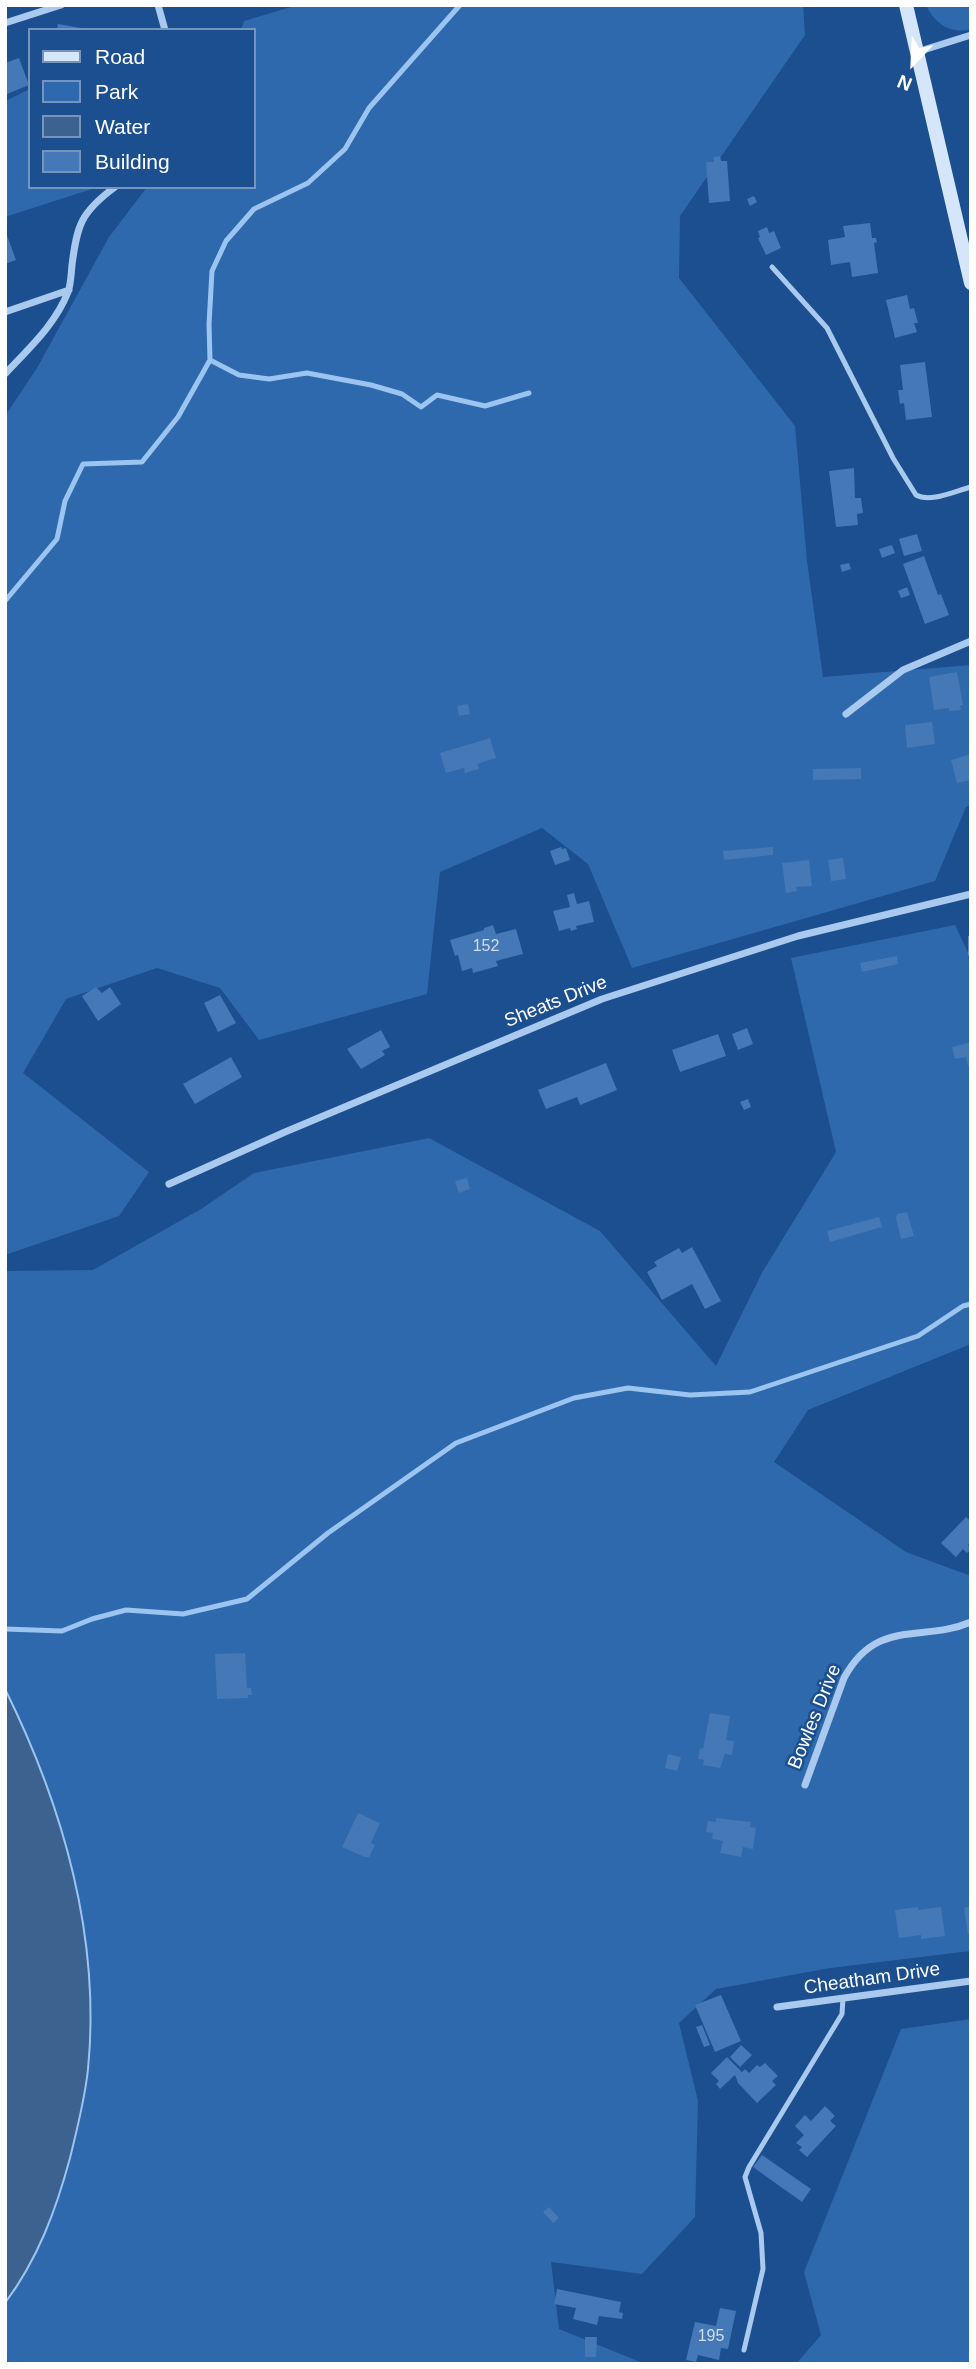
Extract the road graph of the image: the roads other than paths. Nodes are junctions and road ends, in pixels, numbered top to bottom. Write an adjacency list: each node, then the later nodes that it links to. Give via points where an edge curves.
1 (61, 5): 4 (street)
2 (158, 5): 5 (street)
3 (906, 5): 7 (main road)
4 (5, 23)
5 (164, 28)
6 (971, 35): 7 (street)
7 (917, 52): 10 (main road)
8 (112, 189): 11 (street, via 94,202 82,220)
9 (772, 267): 14 (lane, via 827,328 916,495 929,498)
10 (971, 283)
11 (69, 289): 12 (street); 13 (street, via 54,321)
12 (5, 312)
13 (5, 374)
14 (971, 487)
15 (971, 641): 16 (street, via 904,670)
16 (846, 714)
17 (971, 894): 20 (street, Sheats Drive, via 798,936 602,999)
18 (971, 937): 19 (lane)
19 (971, 954)
20 (169, 1184)
21 (971, 1622): 22 (street, Bowles Drive, via 902,1633 872,1647 852,1664)
22 (805, 1785)
23 (971, 1981): 24 (street, Cheatham Drive)
24 (843, 1998): 25 (street, Cheatham Drive); 26 (lane, via 842,2014 746,2177 761,2233 763,2269)
25 (777, 2007)
26 (744, 2350)

